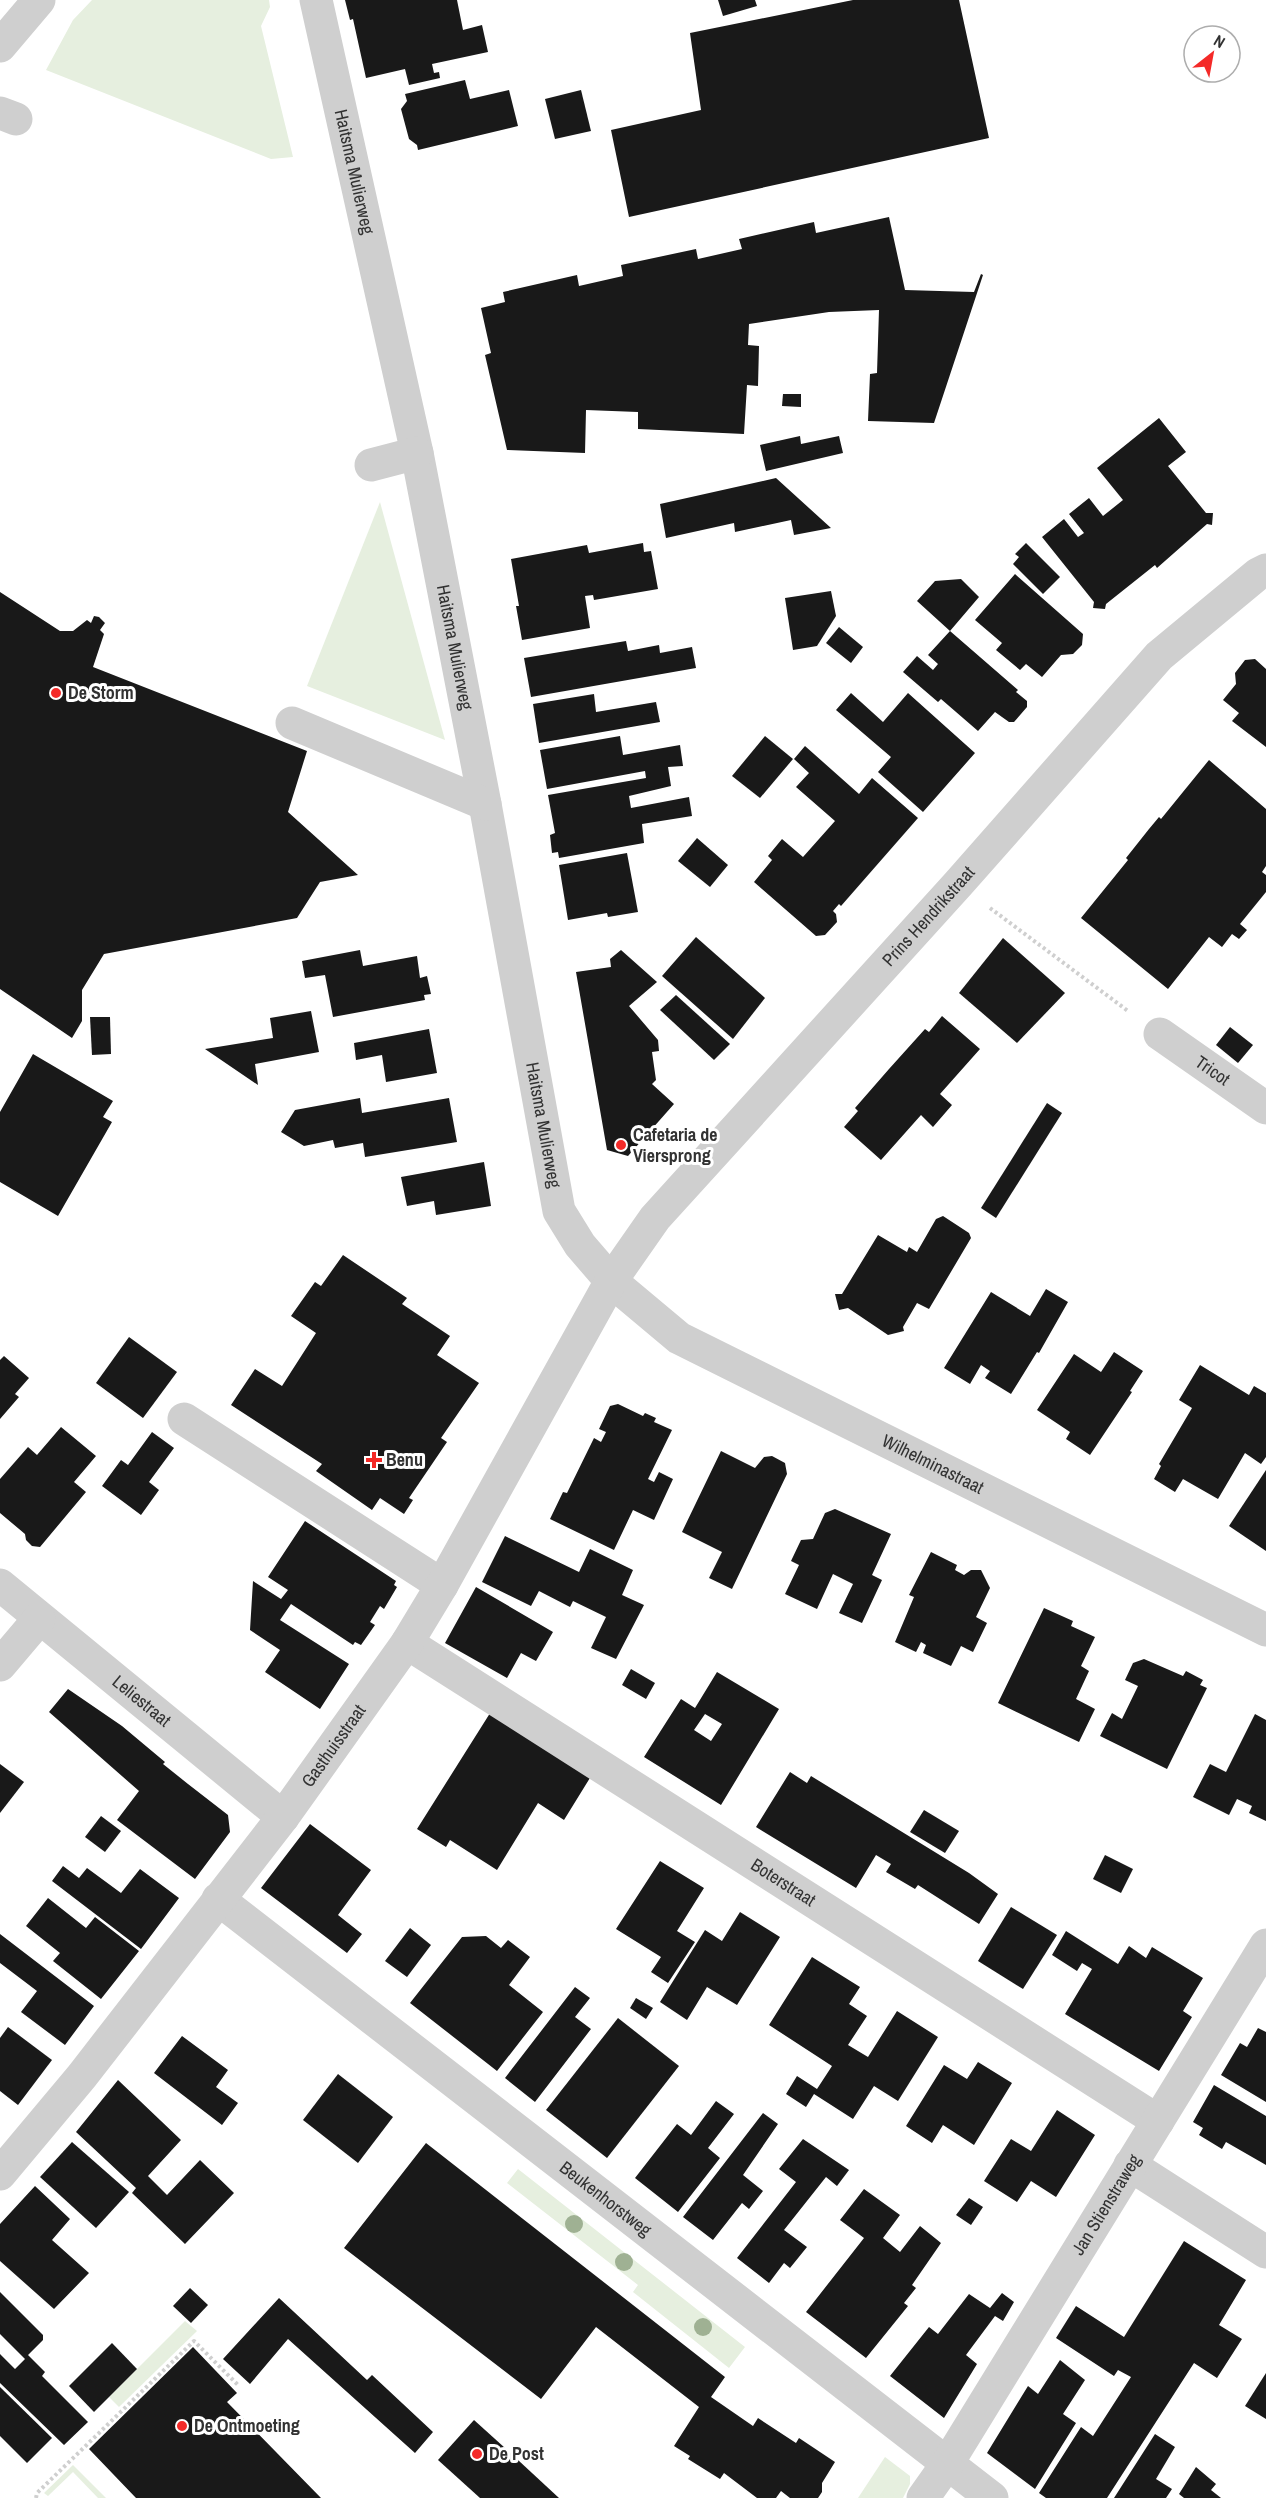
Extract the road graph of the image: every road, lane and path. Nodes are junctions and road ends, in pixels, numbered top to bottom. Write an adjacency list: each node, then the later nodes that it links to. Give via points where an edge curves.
1 (39, 0): 3 (street)
2 (316, 0): 4 (street, Haitsma Mulierweg)
3 (0, 46)
4 (417, 453): 5 (street); 8 (street, Haitsma Mulierweg)
5 (371, 465)
6 (1266, 570): 9 (street, Prins Hendrikstraat, via 1159,656)
7 (292, 723): 8 (street)
8 (485, 804): 12 (street, Haitsma Mulierweg, via 559,1211 580,1245)
9 (958, 884): 10 (path); 12 (street, Prins Hendrikstraat, via 656,1218)
10 (1160, 1034): 11 (street, Tricot)
11 (1266, 1108)
12 (611, 1281): 15 (street, Gasthuisstraat); 17 (street, Wilhelminastraat, via 679,1338)
13 (184, 1419): 15 (street)
14 (0, 1585): 16 (street, Leliestraat)
15 (442, 1585): 18 (street, Gasthuisstraat)
16 (39, 1619): 19 (street); 20 (street, Leliestraat)
17 (1266, 1630)
18 (407, 1643): 20 (street, Gasthuisstraat); 23 (street, Boterstraat)
19 (0, 1665)
20 (283, 1817): 21 (street, Gasthuisstraat)
21 (218, 1899): 25 (street, Gasthuisstraat, via 82,2076); 28 (street, Beukenhorstweg)
22 (1266, 1944): 23 (street, Jan Stienstraweg)
23 (1158, 2121): 24 (street, Jan Stienstraweg)
24 (1130, 2165): 26 (street); 28 (street, Jan Stienstraweg)
25 (0, 2174)
26 (1266, 2252)
27 (238, 2385): 29 (path, via 194,2341)
28 (947, 2464): 30 (street, Jan Stienstraweg); 31 (street, Beukenhorstweg)
29 (36, 2498)
30 (923, 2498)
31 (992, 2498)

